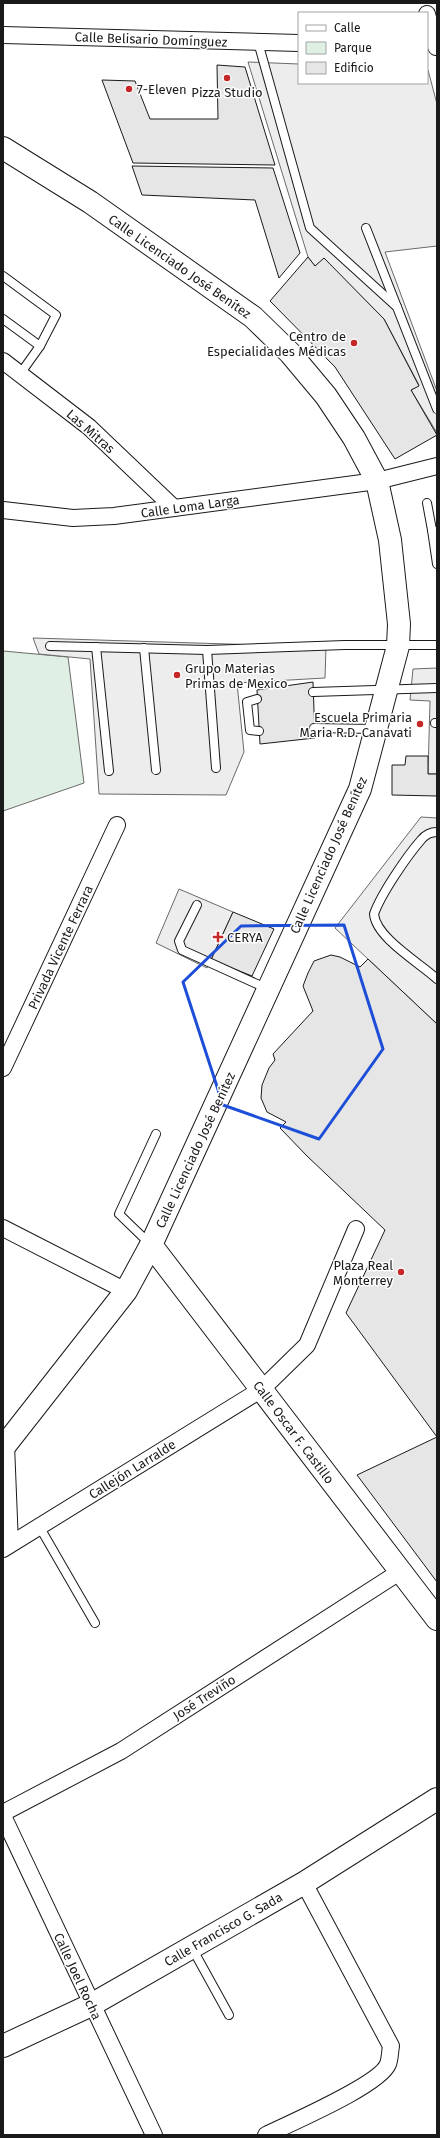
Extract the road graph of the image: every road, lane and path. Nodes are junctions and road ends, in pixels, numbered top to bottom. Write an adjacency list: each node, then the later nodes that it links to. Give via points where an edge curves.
1 (428, 20): 5 (street)
2 (3, 34): 3 (street, Calle Belisario Domínguez)
3 (258, 42): 4 (street, Calle Belisario Domínguez); 9 (lane, via 310,228)
4 (298, 43)
5 (433, 47)
6 (3, 148): 16 (street, Calle Licenciado José Benítez, via 90,202 253,317 290,353 326,396 354,438)
7 (366, 228): 9 (lane)
8 (3, 276): 11 (lane, via 56,316)
9 (397, 307): 14 (lane)
10 (3, 319): 11 (lane)
11 (40, 346): 13 (lane)
12 (3, 361): 13 (street, Las Mitras)
13 (20, 374): 18 (street, Las Mitras, via 89,427)
14 (437, 410)
15 (437, 466): 16 (street, Calle Loma Larga)
16 (377, 481): 18 (street, Calle Loma Larga); 24 (street, Calle Licenciado José Benítez, via 390,540 399,618)
17 (427, 503): 20 (lane)
18 (174, 508): 19 (street, Calle Loma Larga, via 114,516 73,518)
19 (3, 510)
20 (434, 531): 21 (lane)
21 (437, 564)
22 (437, 645): 24 (lane)
23 (50, 646): 25 (lane)
24 (398, 646): 27 (lane, via 345,645); 29 (street, Calle Licenciado José Benítez)
25 (96, 647): 26 (lane); 37 (lane)
26 (144, 648): 27 (lane); 36 (lane)
27 (208, 650): 35 (lane)
28 (437, 688): 29 (lane)
29 (387, 689): 30 (lane); 33 (street, Calle Licenciado José Benítez)
30 (313, 692)
31 (257, 699): 34 (lane, via 247,702 250,730)
32 (314, 728): 33 (lane)
33 (376, 730): 42 (street, Calle Licenciado José Benítez, via 360,788)
34 (259, 731)
35 (216, 768)
36 (156, 770)
37 (109, 771)
38 (117, 825): 43 (street, Privada Vicente Ferrara)
39 (437, 832): 41 (lane, via 431,832 421,839 384,893 374,914 378,927)
40 (197, 905): 42 (lane, via 179,941 182,950)
41 (437, 979)
42 (268, 989): 47 (street, Calle Licenciado José Benítez)
43 (3, 1068)
44 (156, 1134): 47 (lane, via 119,1214)
45 (3, 1228): 48 (street)
46 (356, 1229): 49 (street, Callejón Larralde, via 307,1345)
47 (151, 1245): 48 (street, Calle Licenciado José Benítez); 49 (street, Calle Oscar F. Castillo)
48 (126, 1291): 50 (street, Calle Licenciado José Benítez)
49 (262, 1389): 51 (street, Callejón Larralde); 53 (street, Calle Oscar F. Castillo)
50 (4, 1446): 52 (street)
51 (39, 1526): 52 (street, Callejón Larralde); 55 (lane)
52 (6, 1547)
53 (400, 1571): 54 (street, Calle Oscar F. Castillo); 57 (street, José Treviño, via 121,1751)
54 (437, 1619)
55 (95, 1623)
56 (437, 1799): 59 (street, Calle Francisco G. Sada)
57 (3, 1813)
58 (3, 1816): 61 (street, Calle Joel Rocha)
59 (304, 1882): 60 (street, Calle Francisco G. Sada); 65 (street, via 391,2046 388,2065 378,2077)
60 (192, 1948): 61 (street, Calle Francisco G. Sada); 62 (lane)
61 (91, 2005): 63 (street, Calle Francisco G. Sada); 64 (street, Calle Joel Rocha)
62 (229, 2014)
63 (3, 2046)
64 (154, 2135)
65 (266, 2135)

